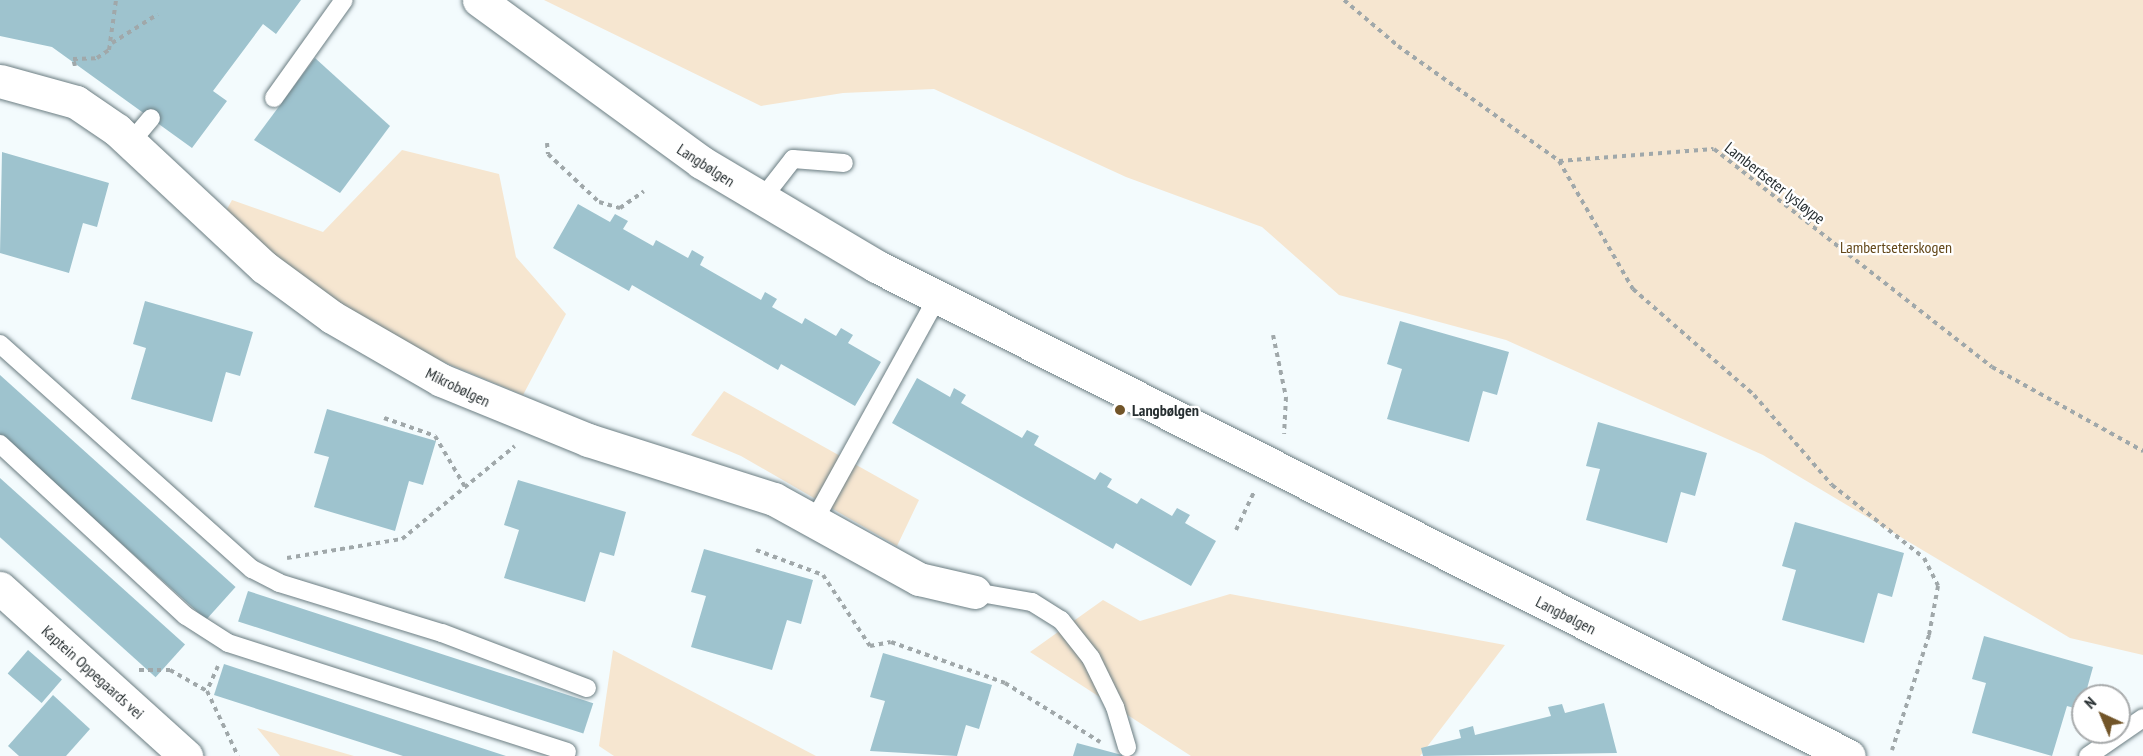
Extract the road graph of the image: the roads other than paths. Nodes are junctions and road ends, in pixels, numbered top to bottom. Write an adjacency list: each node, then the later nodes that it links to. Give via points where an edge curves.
1 (344, 0): 4 (lane)
2 (479, 0): 6 (street, Langbølgen, via 656,131)
3 (0, 81): 10 (street, Mikrobølgen, via 76,102 141,130 264,267 402,359 488,403 737,486)
4 (274, 98)
5 (844, 163): 6 (lane, via 793,159)
6 (761, 200): 7 (street, Langbølgen)
7 (937, 298): 10 (lane); 18 (street, Langbølgen)
8 (0, 344): 13 (lane, via 252,569 279,583 442,633)
9 (0, 444): 16 (lane, via 186,616 228,643)
10 (815, 519): 12 (street, Mikrobølgen, via 919,579)
11 (0, 588): 17 (street, Kaptein Oppegaards vei)
12 (975, 592): 15 (lane, via 1032,602 1060,620 1091,657 1115,707)
13 (587, 688)
14 (2143, 718): 19 (lane)
15 (1127, 747)
16 (567, 752)
17 (186, 756)
18 (1849, 756)
19 (2088, 756)

